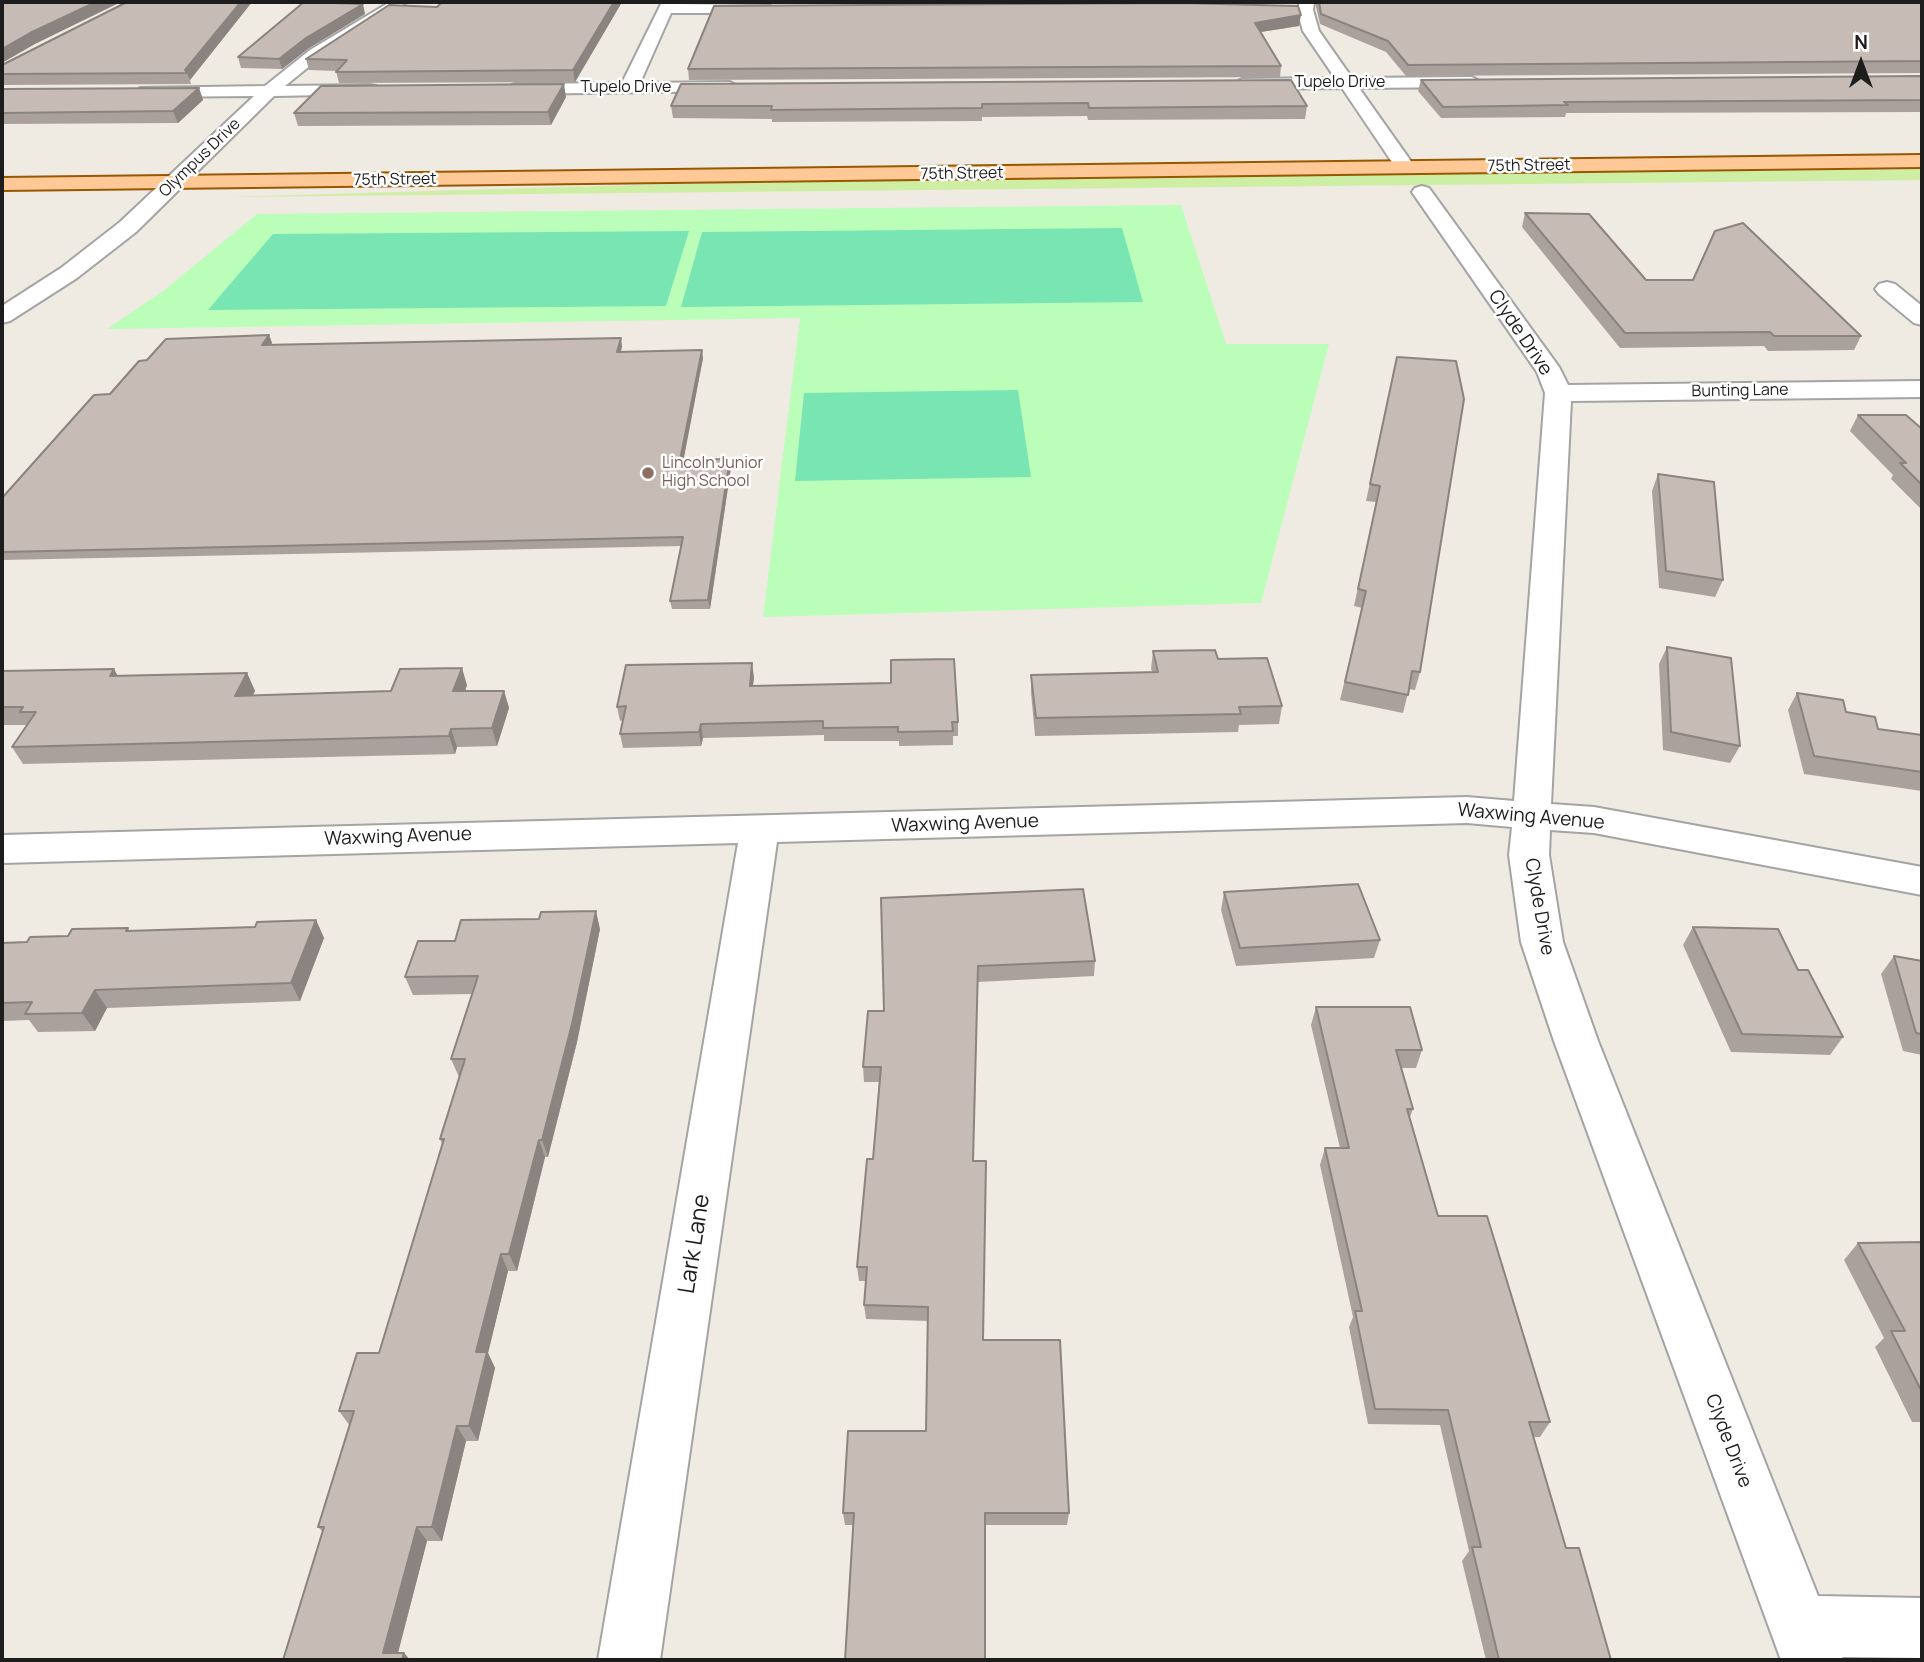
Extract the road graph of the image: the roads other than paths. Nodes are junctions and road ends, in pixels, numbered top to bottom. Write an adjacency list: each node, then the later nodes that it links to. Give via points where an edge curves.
1 (400, 2): 12 (street, Olympus Drive, via 316,53)
2 (667, 5): 4 (street); 9 (street)
3 (1302, 7): 6 (street, via 1311,31)
4 (775, 8)
5 (1492, 82): 6 (street, Tupelo Drive)
6 (1347, 83): 7 (street, Tupelo Drive); 15 (street)
7 (1229, 84)
8 (744, 87): 9 (street, Tupelo Drive)
9 (629, 88): 10 (street, Tupelo Drive)
10 (493, 89)
11 (384, 90): 12 (street)
12 (269, 91): 13 (street); 16 (street, Olympus Drive)
13 (125, 92)
14 (1922, 162): 15 (main road, 75th Street)
15 (1405, 167): 16 (main road, 75th Street)
16 (175, 182): 17 (main road, 75th Street); 20 (street, Olympus Drive)
17 (2, 184)
18 (1426, 192): 27 (street, Clyde Drive, via 1550,373)
19 (126, 205): 20 (main road)
20 (152, 205): 21 (main road); 23 (street, Olympus Drive, via 88,260)
21 (178, 205)
22 (1887, 289): 25 (street)
23 (13, 301): 24 (street, Olympus Drive)
24 (2, 316)
25 (1922, 318)
26 (1922, 389): 27 (street, Bunting Lane)
27 (1558, 393): 28 (street, Clyde Drive)
28 (1532, 815): 29 (street, Waxwing Avenue, via 1395,811); 31 (street, Waxwing Avenue, via 1594,820); 33 (street, Clyde Drive, via 1529,855 1542,942)
29 (760, 828): 30 (street, Waxwing Avenue); 34 (street, Lark Lane)
30 (2, 849)
31 (1922, 880)
32 (1922, 1628): 33 (street)
33 (1806, 1643)
34 (629, 1660)

